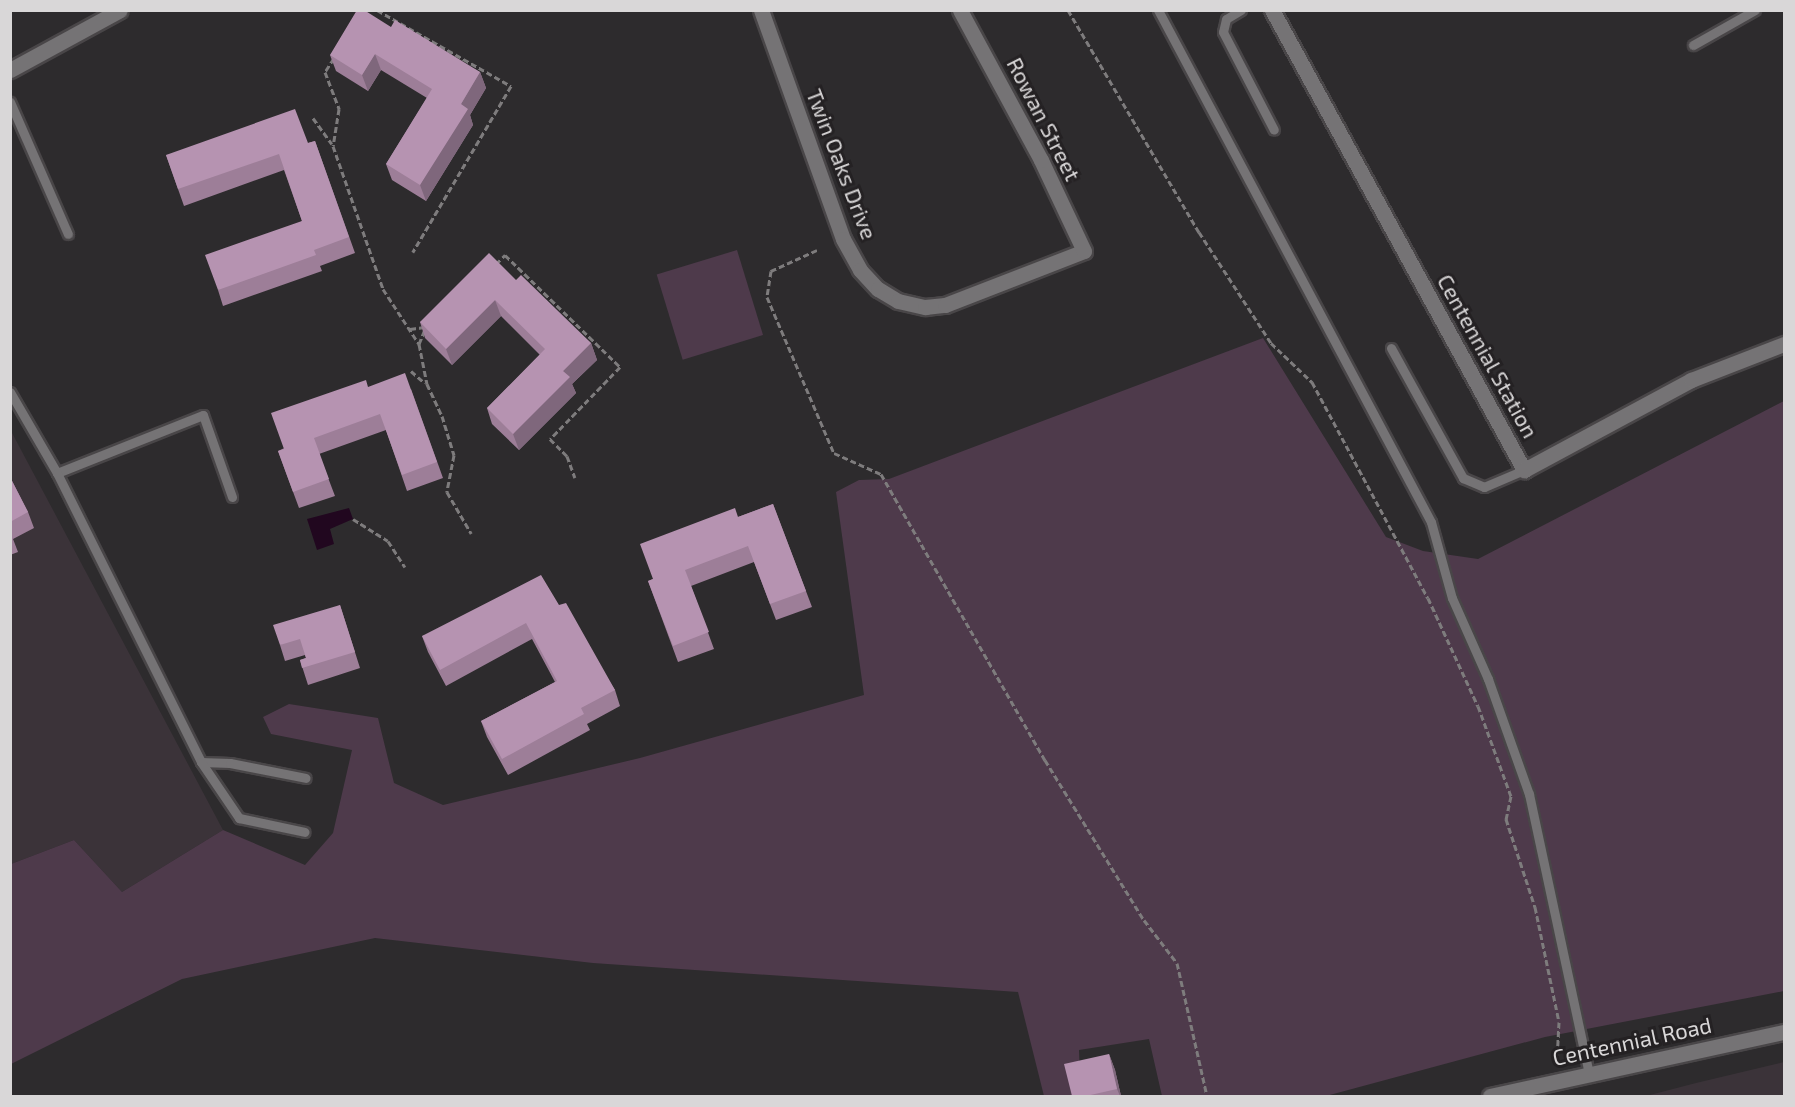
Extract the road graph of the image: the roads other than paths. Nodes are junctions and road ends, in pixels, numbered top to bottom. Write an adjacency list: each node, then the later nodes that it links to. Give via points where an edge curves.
1 (120, 10): 9 (street)
2 (761, 10): 13 (street, Twin Oaks Drive, via 843,239 860,270 878,289 916,305 945,305)
3 (960, 10): 13 (street, Rowan Street, via 1041,160)
4 (1158, 10): 24 (lane, via 1431,522 1452,598 1488,679 1529,794)
5 (1241, 10): 11 (lane, via 1226,19 1223,32)
6 (1272, 10): 17 (street, Centennial Station)
7 (1755, 10): 8 (lane)
8 (1693, 45)
9 (10, 70)
10 (10, 102): 12 (lane)
11 (1274, 130)
12 (68, 234)
13 (1084, 251)
14 (1785, 344): 17 (street, Centennial Station, via 1690,380)
15 (1391, 348): 17 (lane, via 1463,478 1484,487)
16 (10, 392): 18 (lane)
17 (1524, 470)
18 (57, 473): 19 (lane, via 203,415); 20 (lane)
19 (232, 497)
20 (201, 762): 21 (lane, via 230,763); 22 (lane, via 239,818)
21 (306, 778)
22 (305, 832)
23 (1785, 1032): 24 (street, Centennial Road)
24 (1589, 1073): 25 (street, Centennial Road)
25 (1490, 1096)

